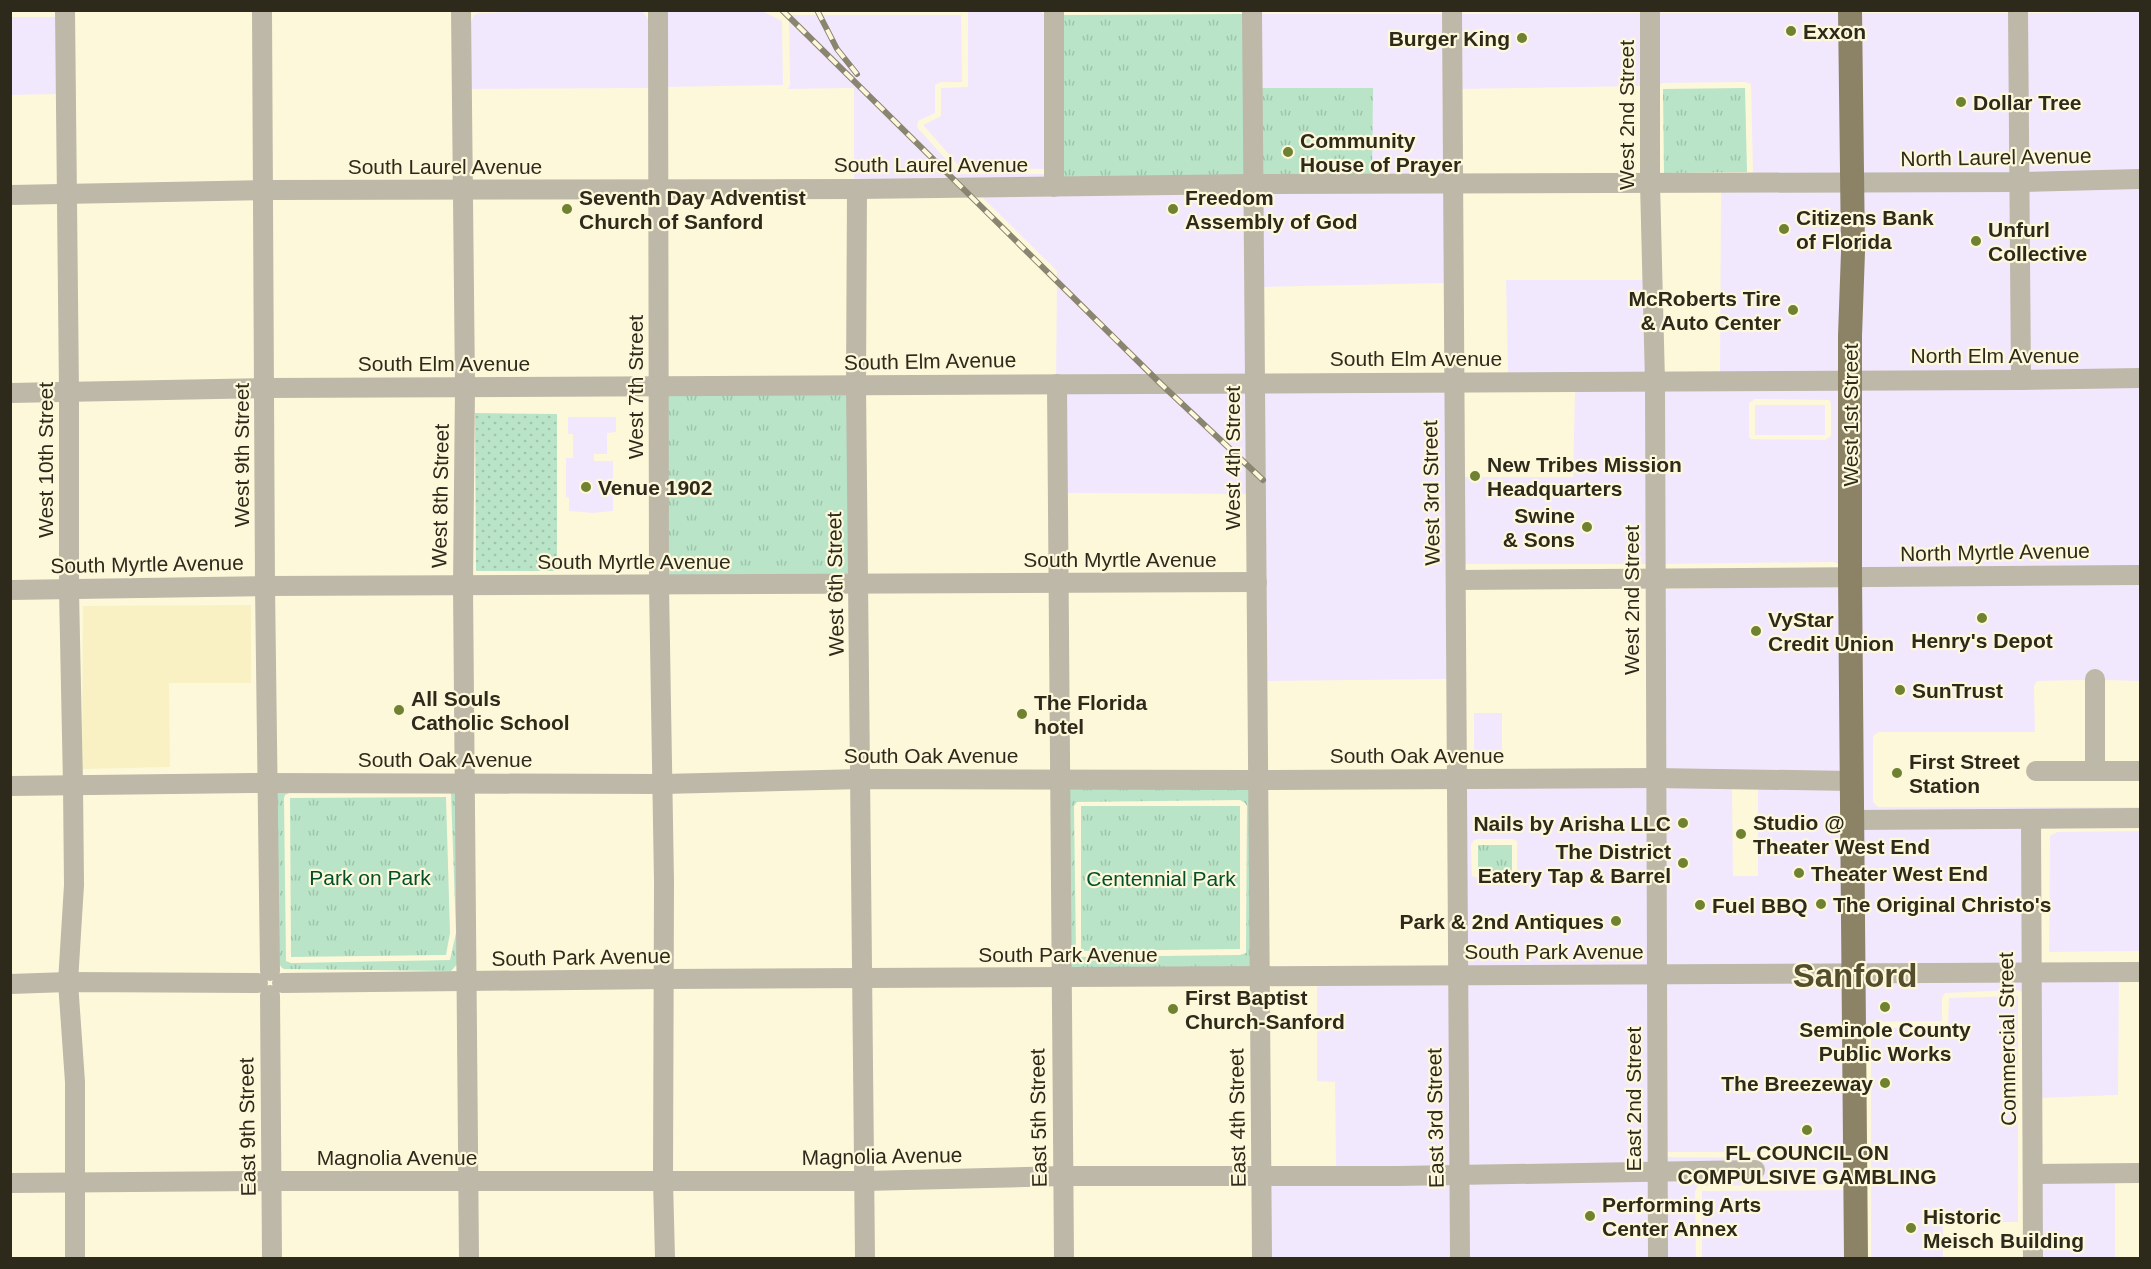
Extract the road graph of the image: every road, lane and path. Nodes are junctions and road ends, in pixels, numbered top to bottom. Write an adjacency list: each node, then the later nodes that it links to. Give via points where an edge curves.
1 (64, 10): 23 (street, West 10th Street)
2 (262, 10): 20 (street, West 9th Street)
3 (461, 10): 21 (street, West 8th Street)
4 (658, 10): 18 (street, West 7th Street)
5 (1054, 10): 17 (street)
6 (1252, 10): 16 (street, West 4th Street)
7 (1452, 10): 14 (street, West 3rd Street)
8 (1650, 10): 15 (street, West 2nd Street)
9 (1850, 10): 12 (main road, West 1st Street)
10 (2018, 10): 13 (street)
11 (2140, 179): 13 (street, North Laurel Avenue)
12 (1852, 181): 13 (street, North Laurel Avenue); 15 (street, South Laurel Avenue); 25 (main road, West 1st Street)
13 (2019, 182): 26 (street)
14 (1453, 183): 15 (street, South Laurel Avenue); 16 (street, South Laurel Avenue); 27 (street, West 3rd Street)
15 (1650, 183): 28 (street, West 2nd Street)
16 (1253, 184): 17 (street, South Laurel Avenue); 29 (street, West 4th Street)
17 (1054, 187): 19 (street, South Laurel Avenue)
18 (658, 188): 19 (street, South Laurel Avenue); 21 (street, South Laurel Avenue); 31 (street, West 7th Street)
19 (857, 189): 32 (street, West 6th Street)
20 (264, 190): 21 (street, South Laurel Avenue); 23 (street, South Laurel Avenue); 34 (street, West 9th Street)
21 (462, 191): 33 (street, West 8th Street)
22 (10, 195): 23 (street, South Laurel Avenue)
23 (68, 195): 35 (street, West 10th Street)
24 (2140, 378): 26 (street, North Elm Avenue)
25 (1850, 380): 26 (street, North Elm Avenue); 28 (street, South Elm Avenue); 38 (main road, West 1st Street)
26 (2021, 380)
27 (1454, 382): 28 (street, South Elm Avenue); 29 (street, South Elm Avenue); 40 (street, West 3rd Street)
28 (1655, 382): 39 (street, West 2nd Street)
29 (1256, 383): 30 (street, South Elm Avenue); 41 (street, West 4th Street)
30 (1057, 384): 32 (street, South Elm Avenue); 42 (street, East 5th Street)
31 (659, 385): 32 (street, South Elm Avenue); 33 (street, South Elm Avenue); 44 (street, West 7th Street)
32 (856, 386): 43 (street, West 6th Street)
33 (465, 387): 34 (street, South Elm Avenue); 46 (street, West 8th Street)
34 (265, 388): 35 (street, South Elm Avenue); 45 (street, West 9th Street)
35 (69, 392): 36 (street, South Elm Avenue); 48 (street, West 10th Street)
36 (10, 393)
37 (2140, 574): 38 (street, North Myrtle Avenue)
38 (1850, 577): 39 (street); 58 (main road, West 1st Street)
39 (1654, 579): 40 (street); 53 (street, West 2nd Street)
40 (1456, 580): 55 (street, West 3rd Street)
41 (1257, 582): 42 (street, South Myrtle Avenue); 57 (street, West 4th Street)
42 (1058, 583): 43 (street, South Myrtle Avenue); 56 (street, East 5th Street)
43 (858, 584): 44 (street, South Myrtle Avenue); 54 (street, West 6th Street)
44 (658, 585): 46 (street, South Myrtle Avenue); 61 (street, West 7th Street)
45 (265, 586): 46 (street, South Myrtle Avenue); 48 (street, South Myrtle Avenue); 59 (street, West 9th Street)
46 (463, 586): 60 (street, West 8th Street)
47 (10, 590): 48 (street, South Myrtle Avenue)
48 (69, 590): 62 (street, West 10th Street)
49 (2095, 679): 51 (street)
50 (2036, 771): 51 (street)
51 (2095, 771): 52 (street)
52 (2140, 771)
53 (1655, 778): 55 (street, South Oak Avenue); 58 (street, South Oak Avenue); 70 (street, West 2nd Street)
54 (862, 779): 56 (street, South Oak Avenue); 61 (street, South Oak Avenue); 75 (street, West 6th Street)
55 (1456, 779): 57 (street, South Oak Avenue); 71 (street, West 3rd Street)
56 (1060, 780): 57 (street, South Oak Avenue); 73 (street, East 5th Street)
57 (1259, 780): 72 (street, West 4th Street)
58 (1852, 781): 66 (main road, West 1st Street)
59 (267, 783): 60 (street, South Oak Avenue); 62 (street, South Oak Avenue); 78 (street, West 9th Street)
60 (465, 783): 61 (street, South Oak Avenue); 77 (street, West 8th Street)
61 (663, 784): 74 (street, West 7th Street)
62 (73, 785): 63 (street, South Oak Avenue); 76 (street, West 10th Street, via 74,885)
63 (10, 786)
64 (2140, 818): 65 (street)
65 (2031, 819): 66 (street); 67 (street, Commercial Street)
66 (1852, 820): 69 (main road, West 1st Street)
67 (2030, 972): 68 (street, South Park Avenue); 69 (street, South Park Avenue); 84 (street, Commercial Street)
68 (2140, 972)
69 (1854, 973): 70 (street, South Park Avenue); 102 (main road, West 1st Street)
70 (1656, 974): 71 (street, South Park Avenue); 81 (street, East 2nd Street)
71 (1457, 976): 72 (street, South Park Avenue); 83 (street, East 3rd Street)
72 (1259, 977): 73 (street, South Park Avenue); 86 (street, East 4th Street)
73 (1061, 978): 75 (street, South Park Avenue); 85 (street, East 5th Street)
74 (664, 979): 75 (street, South Park Avenue); 77 (street, South Park Avenue); 88 (street, West 7th Street)
75 (862, 979): 89 (street, West 6th Street)
76 (68, 982): 78 (street, South Park Avenue); 79 (street, South Park Avenue); 90 (street, West 10th Street)
77 (467, 982): 78 (street, South Park Avenue); 91 (street, West 8th Street)
78 (270, 983): 87 (street, East 9th Street)
79 (10, 984)
80 (1755, 1170): 81 (street, Magnolia Avenue)
81 (1658, 1171): 83 (street, Magnolia Avenue); 101 (street, East 2nd Street)
82 (2140, 1173): 84 (street)
83 (1460, 1174): 86 (street, Magnolia Avenue); 100 (street, East 3rd Street)
84 (2033, 1174): 103 (street, Commercial Street)
85 (1063, 1176): 86 (street, Magnolia Avenue); 89 (street, Magnolia Avenue); 98 (street, East 5th Street)
86 (1262, 1177): 99 (street, East 4th Street)
87 (272, 1181): 90 (street, Magnolia Avenue); 91 (street, Magnolia Avenue); 94 (street, East 9th Street)
88 (663, 1181): 89 (street, Magnolia Avenue); 91 (street, Magnolia Avenue); 96 (street, West 7th Street)
89 (865, 1181): 97 (street, West 6th Street)
90 (76, 1182): 92 (street, Magnolia Avenue); 93 (street, West 10th Street)
91 (469, 1182): 95 (street, West 8th Street)
92 (10, 1183)
93 (75, 1258)
94 (272, 1258)
95 (469, 1258)
96 (665, 1258)
97 (865, 1258)
98 (1064, 1258)
99 (1262, 1258)
100 (1460, 1258)
101 (1658, 1258)
102 (1856, 1258)
103 (2033, 1258)

